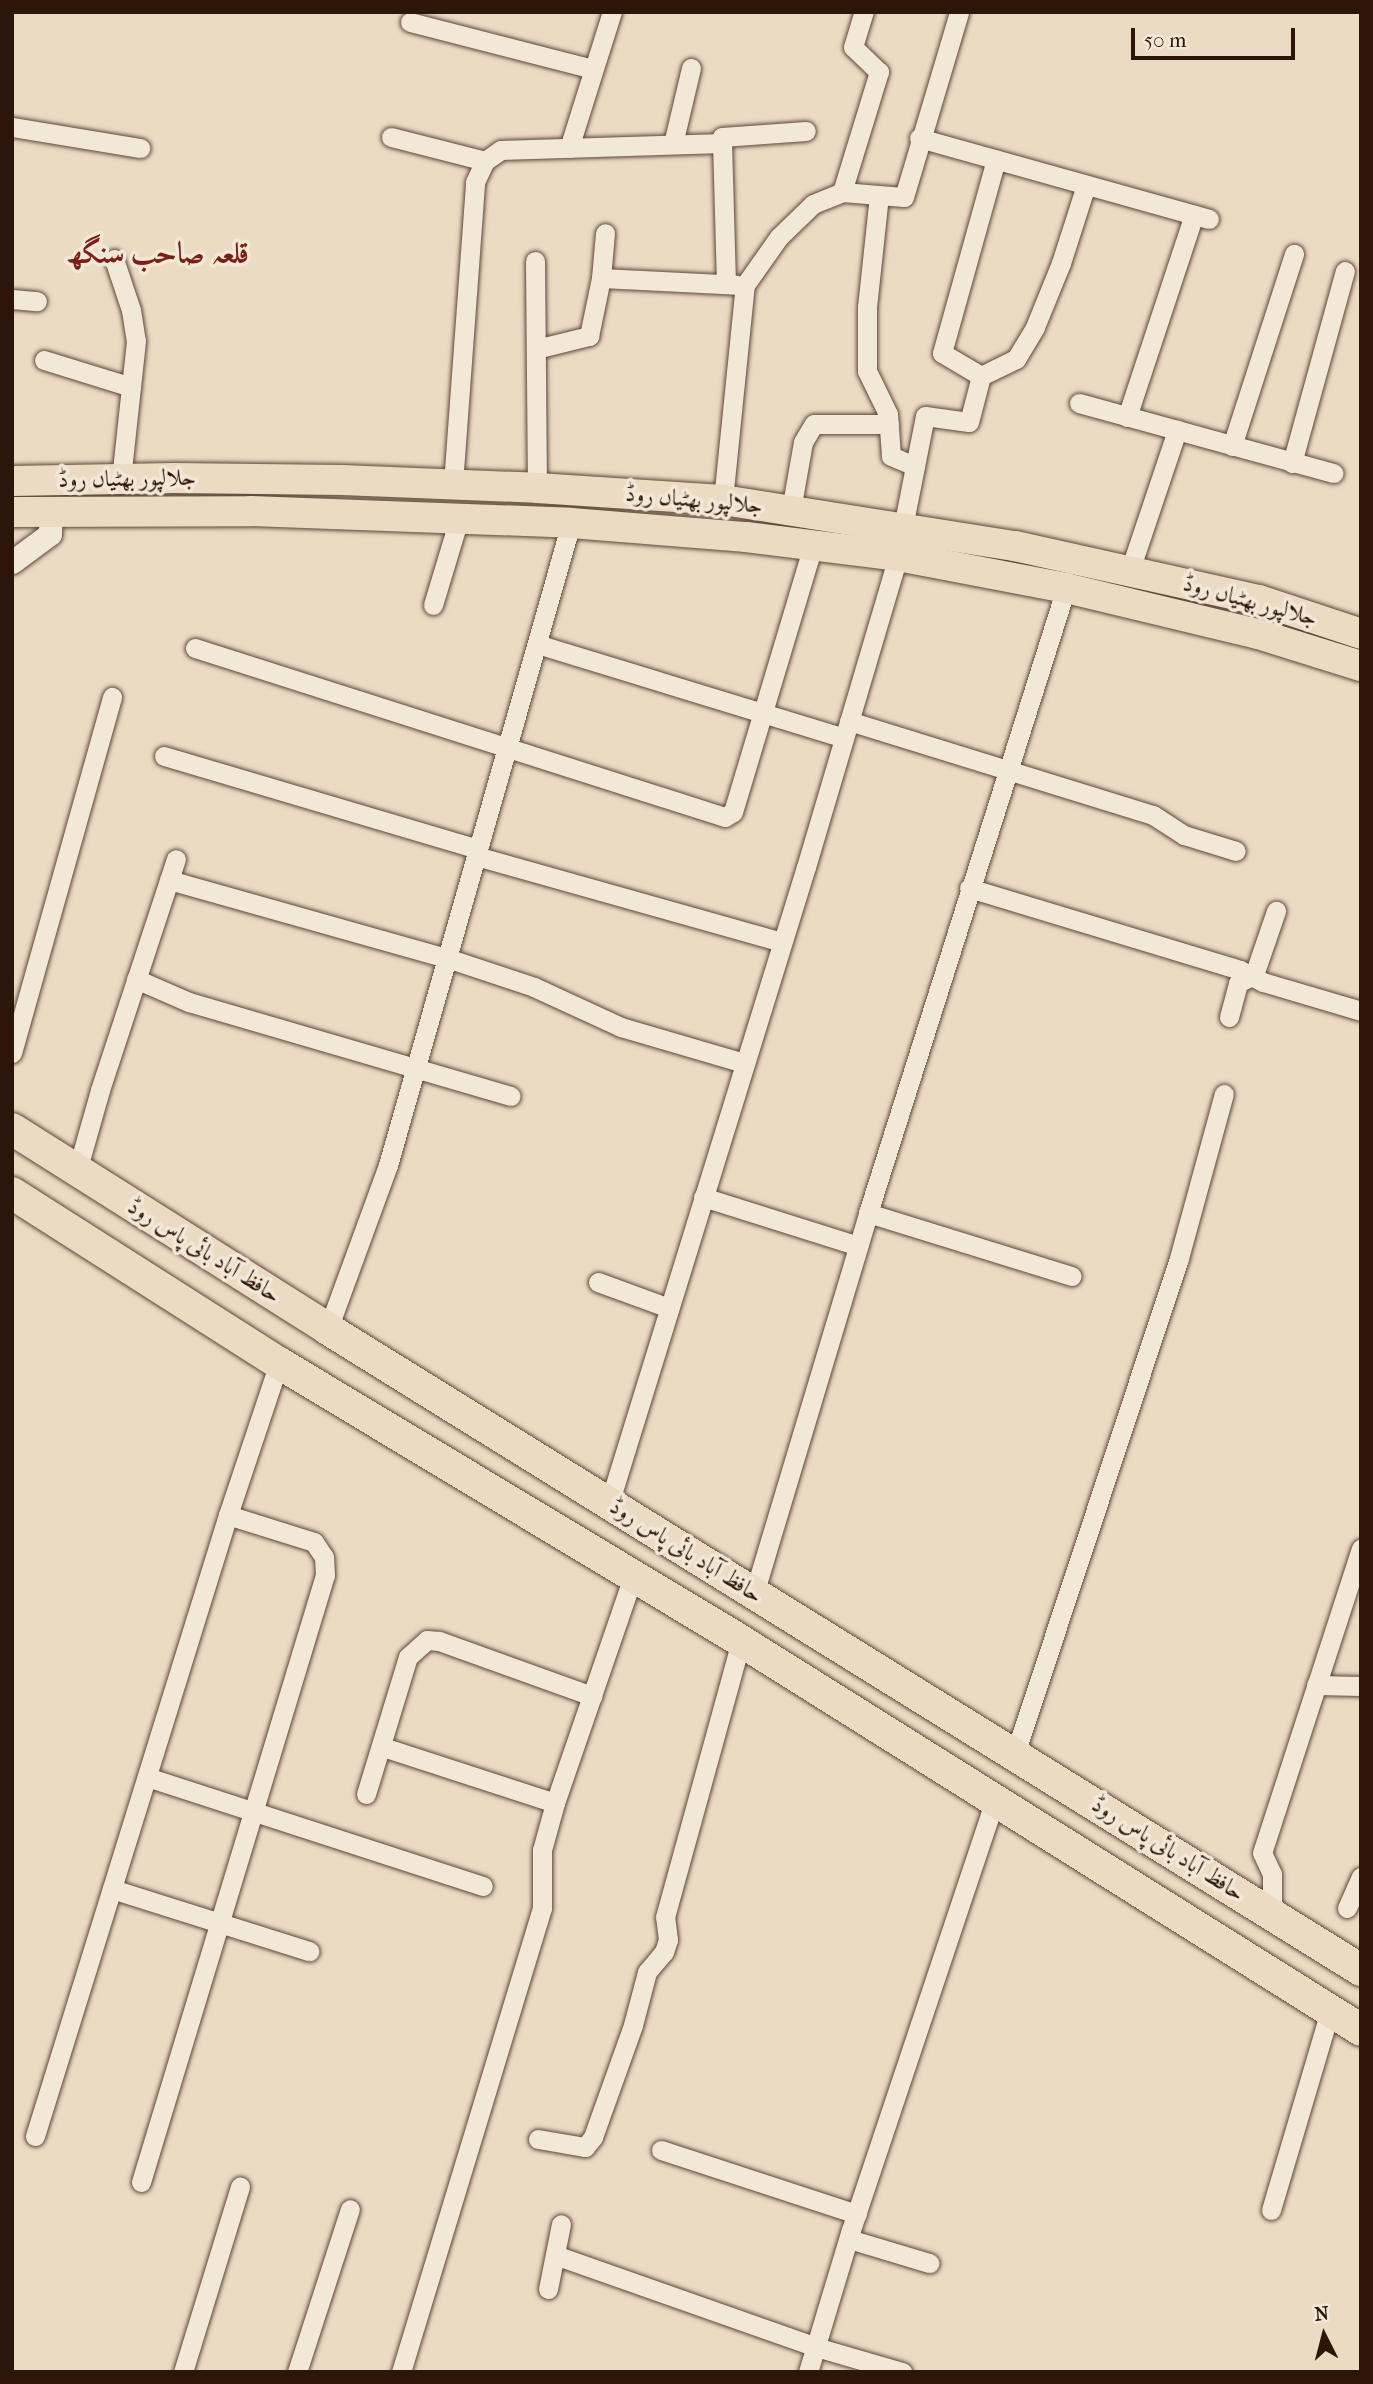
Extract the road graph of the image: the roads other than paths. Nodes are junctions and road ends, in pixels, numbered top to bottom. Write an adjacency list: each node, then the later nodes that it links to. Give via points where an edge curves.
1 (611, 12): 6 (street)
2 (864, 12): 18 (street, via 853,47 879,72)
3 (959, 12): 10 (street)
4 (410, 22): 6 (street)
5 (691, 68): 11 (street)
6 (593, 69): 14 (street)
7 (12, 127): 13 (street)
8 (806, 131): 12 (street, via 722,136)
9 (391, 136): 16 (street)
10 (919, 138): 15 (street); 19 (street, via 904,197)
11 (673, 144): 12 (street); 14 (street)
12 (722, 144): 26 (street)
13 (140, 148)
14 (569, 148): 16 (street, via 501,150)
15 (996, 159): 17 (street); 31 (street, via 942,353)
16 (485, 161): 43 (street, via 475,181)
17 (1086, 185): 31 (street, via 1035,327 1016,359); 34 (street, via 1202,217)
18 (842, 192): 19 (street); 26 (street, via 813,204 799,216)
19 (879, 195): 35 (street, via 867,307 867,371)
20 (605, 233): 25 (street)
21 (1294, 254): 37 (street)
22 (114, 259): 32 (street, via 136,341)
23 (535, 261): 29 (street)
24 (1345, 271): 38 (street)
25 (601, 278): 26 (street); 29 (street, via 589,336)
26 (736, 285): 45 (street)
27 (12, 299): 28 (street)
28 (37, 301)
29 (536, 349): 44 (street)
30 (44, 360): 32 (street)
31 (981, 376): 39 (street, via 969,422 925,416)
32 (131, 387): 41 (street)
33 (1079, 403): 34 (street)
34 (1127, 417): 36 (street)
35 (889, 424): 39 (street, via 891,456); 46 (street, via 814,424 803,442)
36 (1177, 430): 37 (street); 55 (street)
37 (1232, 446): 38 (street)
38 (1292, 463): 40 (street)
39 (915, 466): 51 (street)
40 (1334, 472)
41 (121, 478): 42 (main road, جلالپور بھٹیاں روڈ); 43 (main road, جلالپور بھٹیاں روڈ)
42 (12, 481)
43 (453, 484): 44 (main road, جلالپور بھٹیاں روڈ)
44 (537, 488): 45 (main road, جلالپور بھٹیاں روڈ)
45 (723, 500): 46 (main road, جلالپور بھٹیاں روڈ)
46 (791, 510): 51 (main road, جلالپور بھٹیاں روڈ)
47 (51, 511): 48 (main road, جلالپور بھٹیاں روڈ); 49 (main road, جلالپور بھٹیاں روڈ, via 251,511); 54 (street, via 50,534)
48 (12, 512)
49 (459, 519): 50 (main road, جلالپور بھٹیاں روڈ); 57 (street)
50 (571, 523): 52 (main road, جلالپور بھٹیاں روڈ); 59 (street)
51 (903, 527): 55 (main road, جلالپور بھٹیاں روڈ)
52 (813, 545): 53 (main road, جلالپور بھٹیاں روڈ); 63 (street)
53 (898, 556): 56 (main road, جلالپور بھٹیاں روڈ); 64 (street)
54 (12, 562)
55 (1130, 570): 58 (main road, جلالپور بھٹیاں روڈ, via 1259,600)
56 (1066, 588): 61 (main road, جلالپور بھٹیاں روڈ, via 1258,634); 67 (street)
57 (433, 605)
58 (1361, 634)
59 (537, 643): 63 (street); 65 (street)
60 (195, 648): 65 (street)
61 (1361, 666)
62 (112, 697): 80 (street)
63 (762, 713): 64 (street); 65 (street, via 733,812 725,817)
64 (846, 729): 67 (street); 74 (street)
65 (507, 747): 69 (street)
66 (163, 756): 69 (street)
67 (1006, 769): 68 (street, via 1153,815 1184,835); 72 (street)
68 (1236, 851)
69 (477, 853): 74 (street); 75 (street)
70 (176, 859): 71 (street)
71 (169, 880): 75 (street); 77 (street)
72 (969, 888): 76 (street); 89 (street)
73 (1276, 911): 76 (street)
74 (782, 942): 81 (street)
75 (447, 958): 81 (street, via 534,987 621,1027); 82 (street)
76 (1254, 975): 78 (street, via 1263,982); 79 (street, via 1238,983)
77 (136, 979): 82 (street, via 189,1002); 86 (street)
78 (1361, 1011)
79 (1228, 1017)
80 (12, 1053)
81 (744, 1063): 88 (street)
82 (416, 1066): 84 (street); 94 (street, via 388,1165)
83 (1224, 1094): 107 (street, via 1179,1258)
84 (511, 1096)
85 (12, 1129): 86 (highway, حافظ آباد بائی پاس روڈ)
86 (77, 1171): 94 (highway, حافظ آباد بائی پاس روڈ)
87 (12, 1193): 95 (highway, حافظ آباد بائی پاس روڈ)
88 (703, 1197): 90 (street); 93 (street)
89 (868, 1213): 90 (street); 91 (street)
90 (858, 1246): 101 (street)
91 (1072, 1276)
92 (598, 1282): 93 (street)
93 (669, 1308): 96 (street)
94 (328, 1329): 96 (highway, حافظ آباد بائی پاس روڈ)
95 (279, 1363): 97 (street); 99 (highway, حافظ آباد بائی پاس روڈ)
96 (609, 1504): 101 (highway, حافظ آباد بائی پاس روڈ)
97 (228, 1515): 108 (street); 112 (street, via 314,1542 324,1557 325,1575)
98 (1361, 1549): 100 (street)
99 (633, 1576): 102 (highway, حافظ آباد بائی پاس روڈ); 105 (street)
100 (1355, 1586): 103 (street)
101 (754, 1594): 107 (highway, حافظ آباد بائی پاس روڈ)
102 (741, 1642): 110 (highway, حافظ آباد بائی پاس روڈ); 124 (street, via 665,1917 668,1940 648,1972 593,2137 585,2147)
103 (1316, 1685): 104 (street); 117 (street, via 1262,1853 1272,1874)
104 (1361, 1686)
105 (592, 1696): 106 (street, via 427,1640 408,1657); 111 (street)
106 (383, 1747): 109 (street); 111 (street)
107 (1015, 1754): 117 (highway, حافظ آباد بائی پاس روڈ)
108 (147, 1777): 112 (street); 115 (street)
109 (366, 1794)
110 (995, 1800): 121 (highway, حافظ آباد بائی پاس روڈ); 130 (street)
111 (555, 1803): 139 (street, via 542,1850 542,1909)
112 (253, 1812): 114 (street); 118 (street)
113 (1361, 1877): 116 (street)
114 (483, 1886)
115 (112, 1889): 118 (street); 123 (street)
116 (1347, 1908)
117 (1272, 1914): 120 (highway, حافظ آباد بائی پاس روڈ)
118 (220, 1922): 119 (street); 126 (street)
119 (309, 1951)
120 (1361, 1970)
121 (1330, 2011): 122 (highway, حافظ آباد بائی پاس روڈ); 129 (street)
122 (1361, 2030)
123 (35, 2136)
124 (538, 2139)
125 (661, 2150): 130 (street)
126 (141, 2182)
127 (240, 2188): 137 (street)
128 (350, 2208): 138 (street)
129 (1271, 2210)
130 (857, 2214): 132 (street)
131 (561, 2224): 133 (street)
132 (849, 2239): 134 (street); 136 (street)
133 (555, 2255): 135 (street); 136 (street)
134 (929, 2263)
135 (548, 2289)
136 (816, 2347): 140 (street); 141 (street)
137 (183, 2372)
138 (297, 2372)
139 (401, 2372)
140 (808, 2372)
141 (902, 2372)

